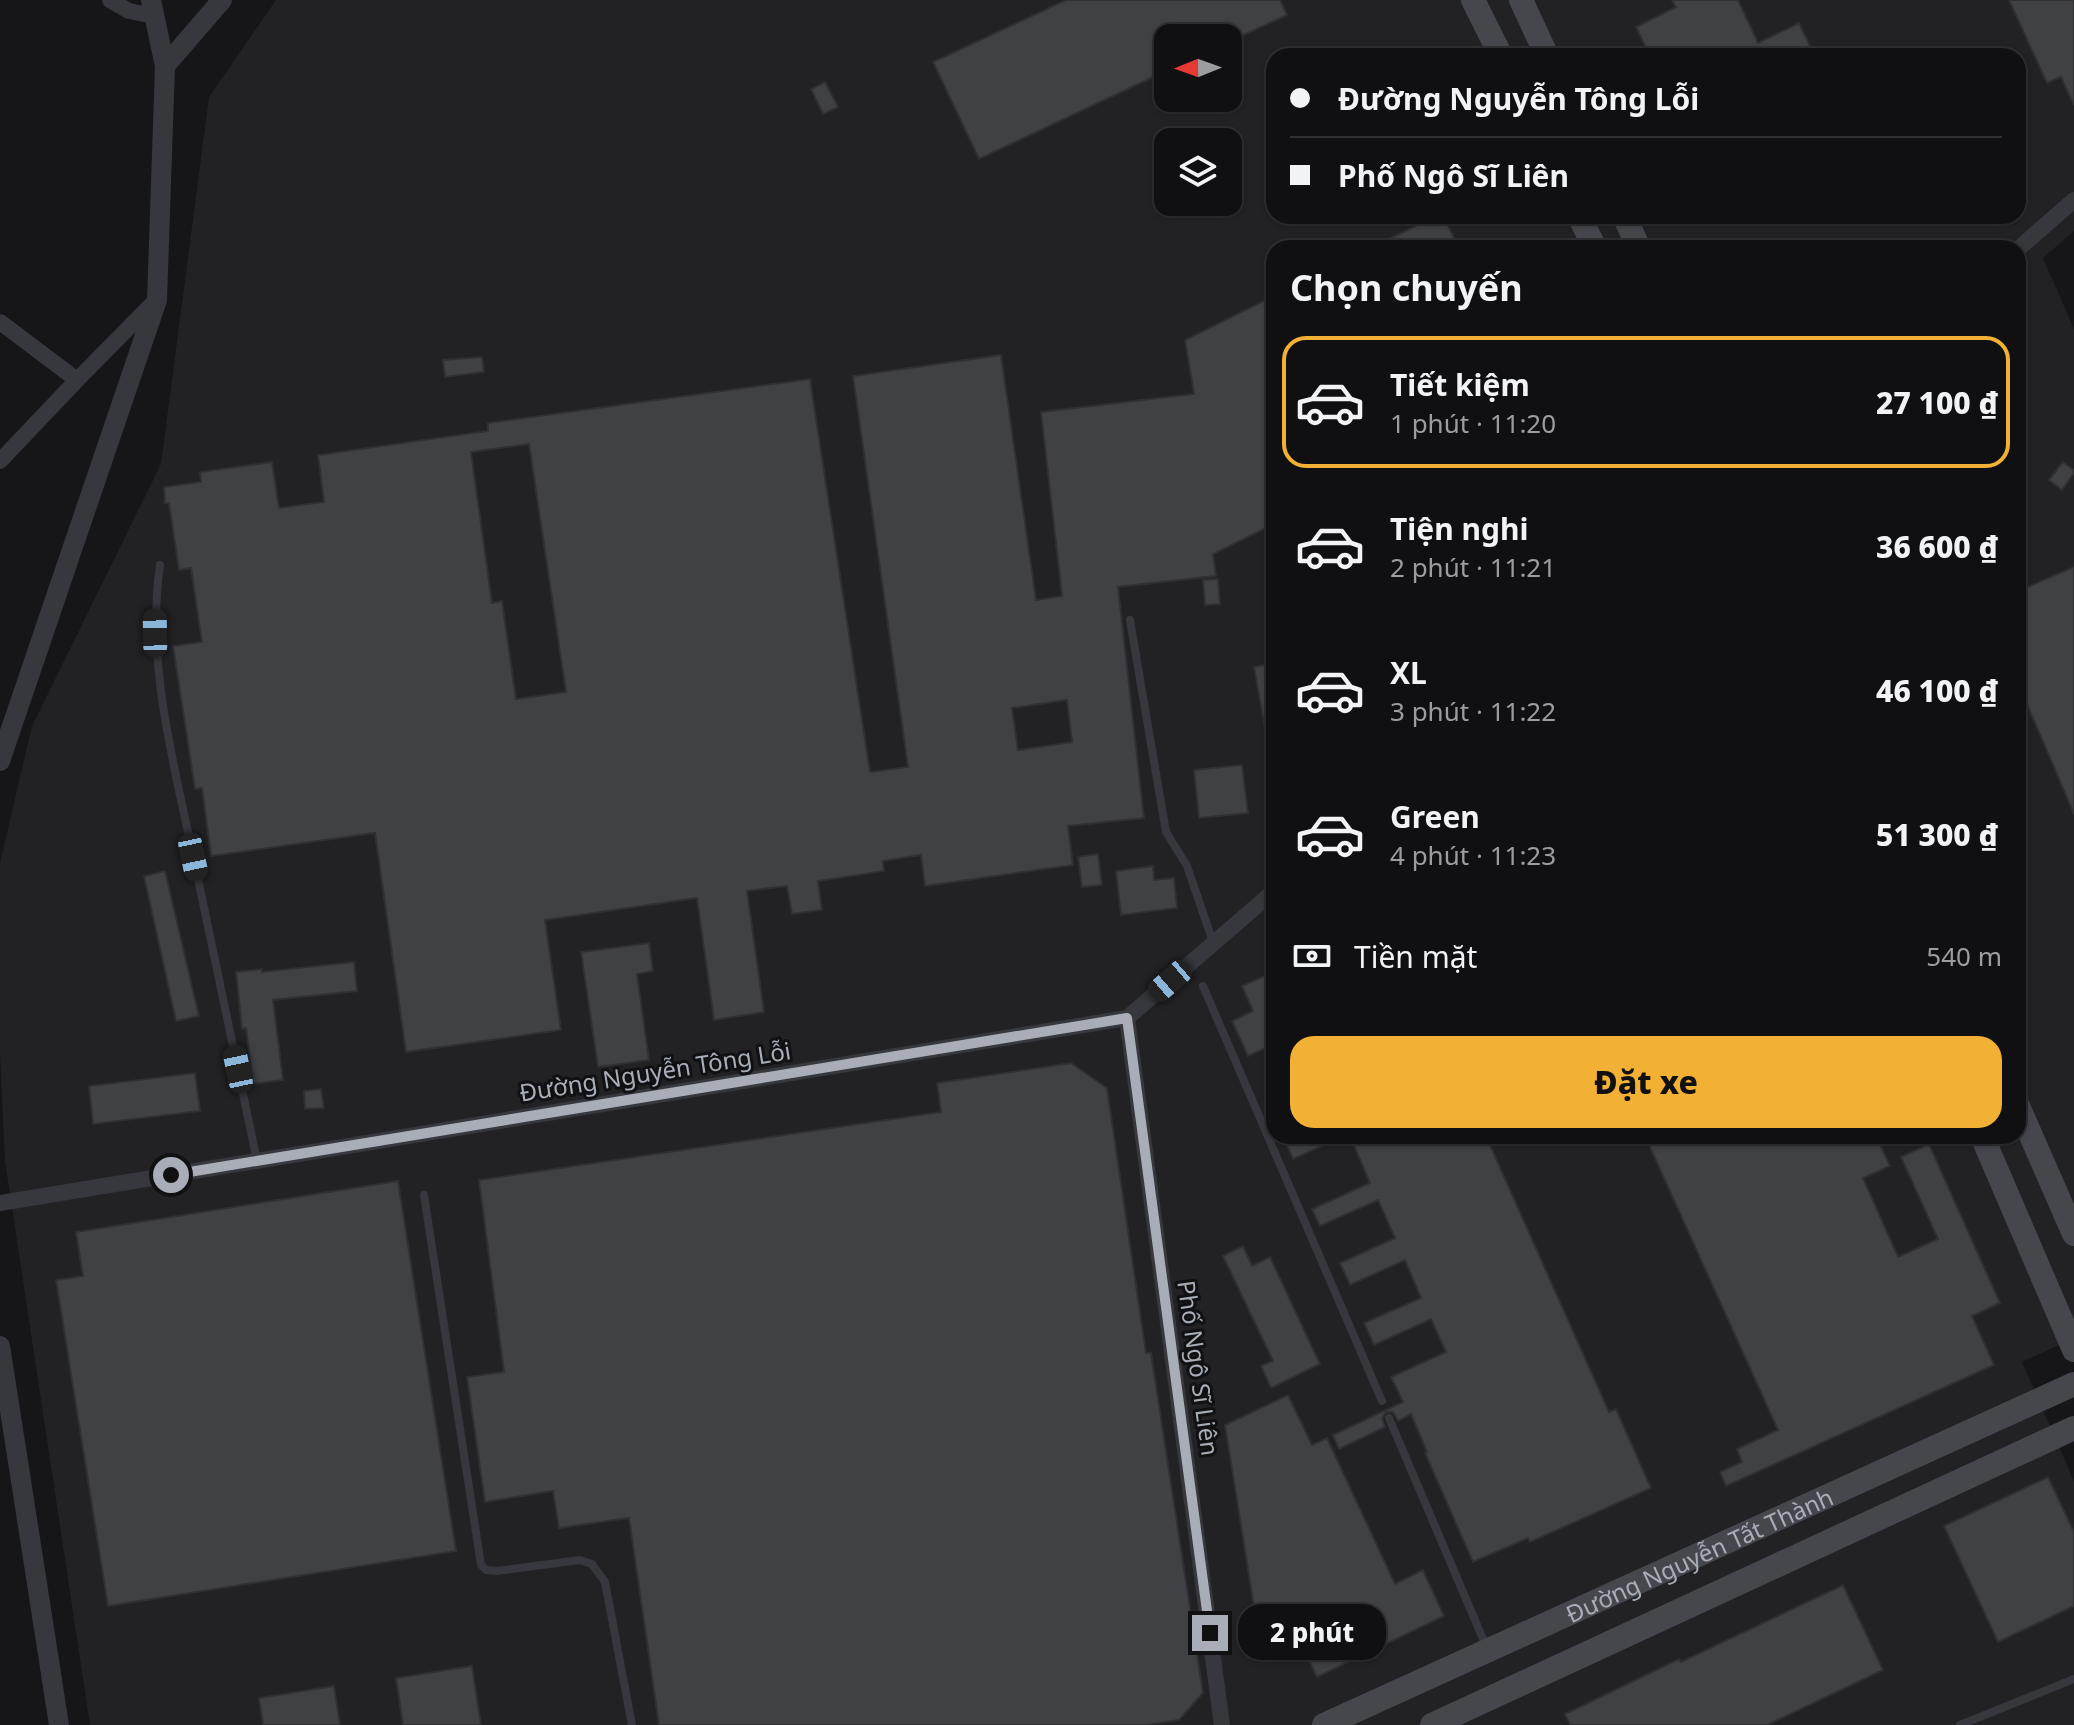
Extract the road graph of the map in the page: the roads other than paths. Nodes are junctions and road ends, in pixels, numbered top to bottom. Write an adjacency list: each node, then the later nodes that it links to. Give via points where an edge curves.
1 (110, 0): 5 (street, via 129,11)
2 (222, 0): 8 (street)
3 (1473, 0): 6 (main road)
4 (1521, 0): 7 (main road)
5 (153, 8): 8 (street)
6 (1497, 48)
7 (1543, 48)
8 (165, 66): 11 (street)
9 (2074, 200): 10 (street)
10 (2026, 242)
11 (157, 300): 13 (street); 17 (street)
12 (0, 322): 13 (street)
13 (77, 380): 14 (street)
14 (0, 461)
15 (160, 565): 26 (lane, via 155,601 161,682 177,781)
16 (1130, 620): 19 (lane, via 1166,832 1187,866)
17 (0, 761)
18 (1266, 898): 19 (street)
19 (1214, 943): 21 (street)
20 (1203, 986): 23 (lane)
21 (1127, 1018): 26 (street, Đường Nguyễn Tông Lỗi); 40 (street, Phố Ngô Sĩ Liên)
22 (2026, 1124): 29 (main road)
23 (1266, 1132)
24 (1271, 1144): 33 (lane)
25 (1985, 1144): 31 (main road)
26 (257, 1161): 28 (street, Đường Nguyễn Tông Lỗi)
27 (424, 1195): 39 (lane, via 481,1565 496,1571 580,1560 598,1569 605,1582)
28 (0, 1203)
29 (2074, 1234)
30 (0, 1346): 38 (street)
31 (2074, 1350)
32 (2074, 1384): 36 (main road, Đường Nguyễn Tất Thành)
33 (1382, 1401)
34 (1389, 1418): 36 (lane)
35 (2074, 1428): 42 (main road, Đường Nguyễn Tất Thành)
36 (1488, 1651): 41 (main road, Đường Nguyễn Tất Thành)
37 (2074, 1679): 43 (lane)
38 (53, 1724)
39 (632, 1725)
40 (1222, 1725)
41 (1324, 1725)
42 (1432, 1725)
43 (1960, 1725)

